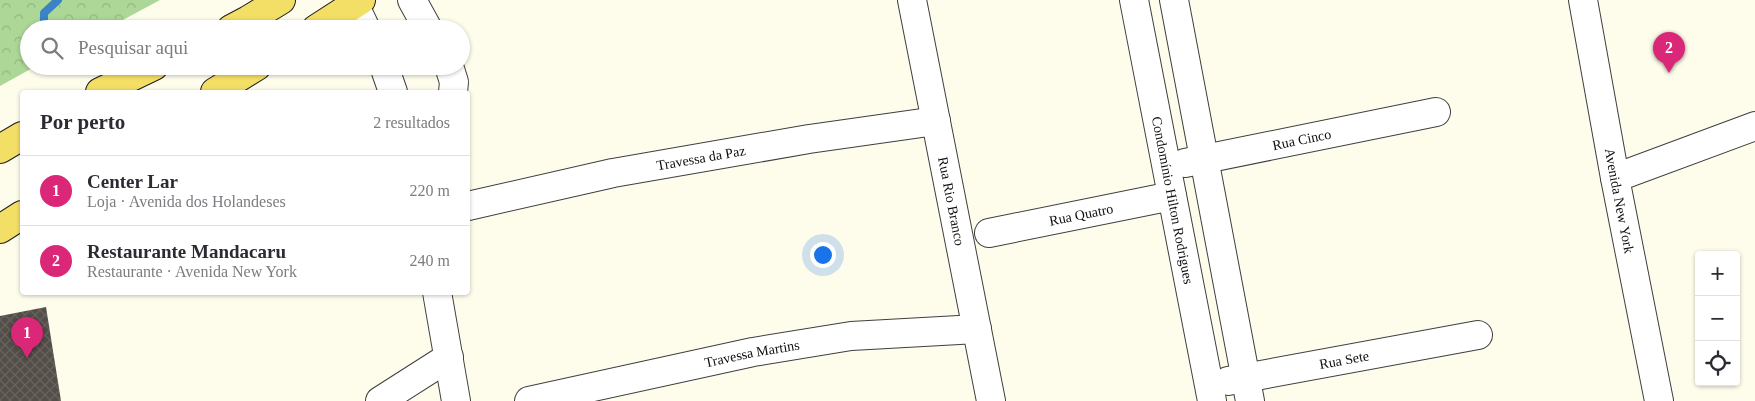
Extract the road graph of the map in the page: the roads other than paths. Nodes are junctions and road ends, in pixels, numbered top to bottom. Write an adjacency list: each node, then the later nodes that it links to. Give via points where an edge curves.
1 (281, 0): 8 (main road)
2 (412, 0): 11 (street)
3 (912, 0): 21 (street, Rua Rio Branco)
4 (1134, 0): 26 (street, Condomínio Hilton Rodrigues)
5 (1174, 0): 25 (street)
6 (1583, 0): 27 (street, Avenida New York)
7 (358, 2): 9 (main road); 10 (street)
8 (248, 20)
9 (330, 20)
10 (363, 20)
11 (423, 20)
12 (135, 75): 16 (main road)
13 (242, 75): 17 (main road)
14 (388, 75): 18 (street)
15 (452, 75): 19 (street)
16 (104, 90)
17 (218, 90)
18 (392, 90)
19 (453, 90)
20 (1436, 112): 25 (street, Rua Cinco)
21 (936, 121): 29 (street, Travessa da Paz, via 613,173); 34 (street, Rua Rio Branco)
22 (1755, 126): 27 (street)
23 (20, 137): 24 (main road)
24 (0, 149)
25 (1204, 159): 26 (street, Rua Cinco); 37 (street)
26 (1166, 166): 28 (street, Condomínio Hilton Rodrigues)
27 (1615, 178): 43 (street, Avenida New York)
28 (1172, 196): 32 (street, Rua Quatro); 38 (street, Condomínio Hilton Rodrigues)
29 (470, 206)
30 (20, 216): 31 (main road)
31 (0, 229)
32 (989, 233)
33 (438, 295): 36 (street)
34 (977, 329): 41 (street, Travessa Martins, via 841,338 752,352); 42 (street, Rua Rio Branco)
35 (1478, 335): 37 (street, Rua Sete)
36 (448, 357): 39 (street); 40 (street)
37 (1248, 389): 38 (street, Rua Sete)
38 (1211, 393)
39 (380, 401)
40 (456, 401)
41 (529, 401)
42 (991, 401)
43 (1659, 401)

